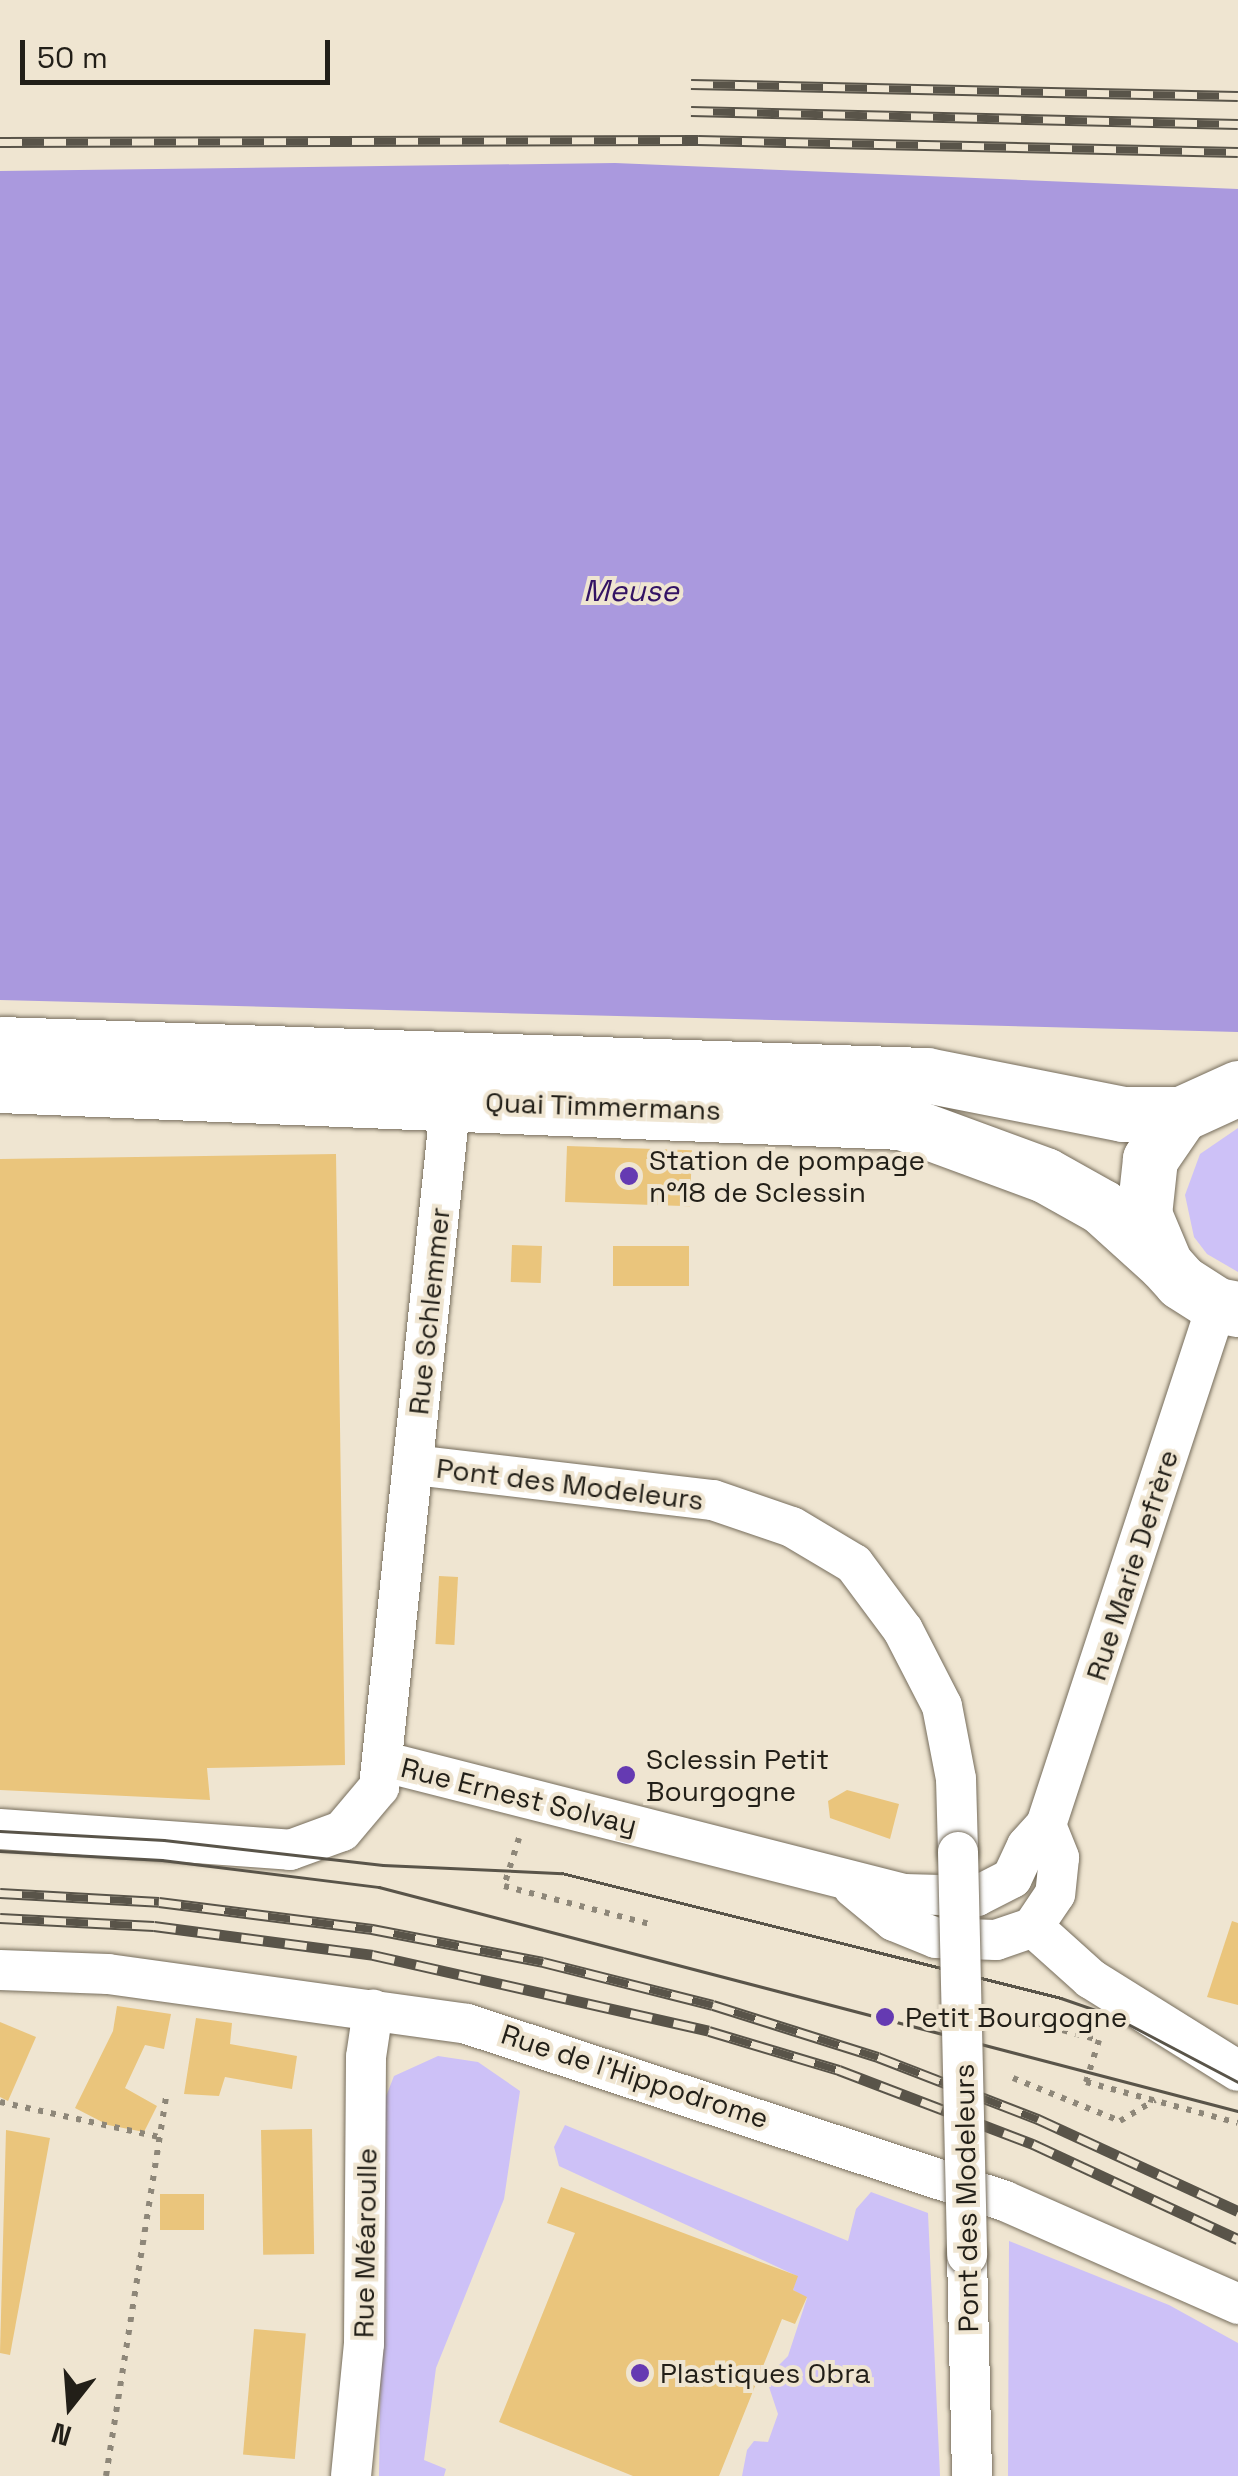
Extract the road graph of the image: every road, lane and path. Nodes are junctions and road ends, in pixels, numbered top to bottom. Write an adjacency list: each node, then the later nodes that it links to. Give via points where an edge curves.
1 (0, 1044): 5 (main road, Quai Timmermans, via 926,1075 1123,1114)
2 (0, 1085): 4 (main road, Quai Timmermans)
3 (1238, 1088): 5 (main road)
4 (451, 1099): 6 (main road, Quai Timmermans, via 901,1122 1045,1174 1102,1207); 8 (street, Rue Schlemmer)
5 (1181, 1114): 6 (main road, via 1150,1159 1144,1214)
6 (1165, 1264): 7 (main road, Quai Timmermans)
7 (1228, 1307): 12 (street, Rue Marie Defrère)
8 (414, 1465): 9 (street, Rue Schlemmer); 30 (street, Pont des Modeleurs, bridge, via 713,1500 792,1527 854,1564 903,1630 942,1706 956,1779)
9 (384, 1762): 10 (street, Rue Ernest Solvay); 11 (street, Rue Ernest Solvay, via 379,1788 342,1831 290,1850)
10 (531, 1798): 13 (street, Rue Ernest Solvay); 15 (path, via 504,1886)
11 (0, 1829)
12 (1053, 1841): 14 (street, Rue Marie Defrère, via 1026,1846); 16 (street, via 1056,1894)
13 (842, 1878): 14 (street, Rue Ernest Solvay, via 943,1897 977,1896); 16 (street, via 894,1921 936,1938 996,1940)
14 (1012, 1878)
15 (654, 1926)
16 (1032, 1927): 20 (street, via 1090,1979)
17 (0, 1970): 19 (street, Rue de l'Hippodrome, via 108,1974)
18 (982, 2008): 23 (path, via 1100,2040 1086,2082)
19 (373, 2010): 27 (street, Rue de l'Hippodrome, via 467,2024 549,2046 846,2144 1105,2242); 29 (street, Rue Méaroulle, via 366,2057 364,2344)
20 (1238, 2071)
21 (1013, 2078): 23 (path, via 1120,2121)
22 (166, 2096): 26 (path)
23 (1155, 2100): 25 (path)
24 (0, 2102): 26 (path)
25 (1238, 2123)
26 (159, 2137): 28 (path)
27 (1238, 2304)
28 (106, 2476)
29 (351, 2476)
30 (972, 2476)

